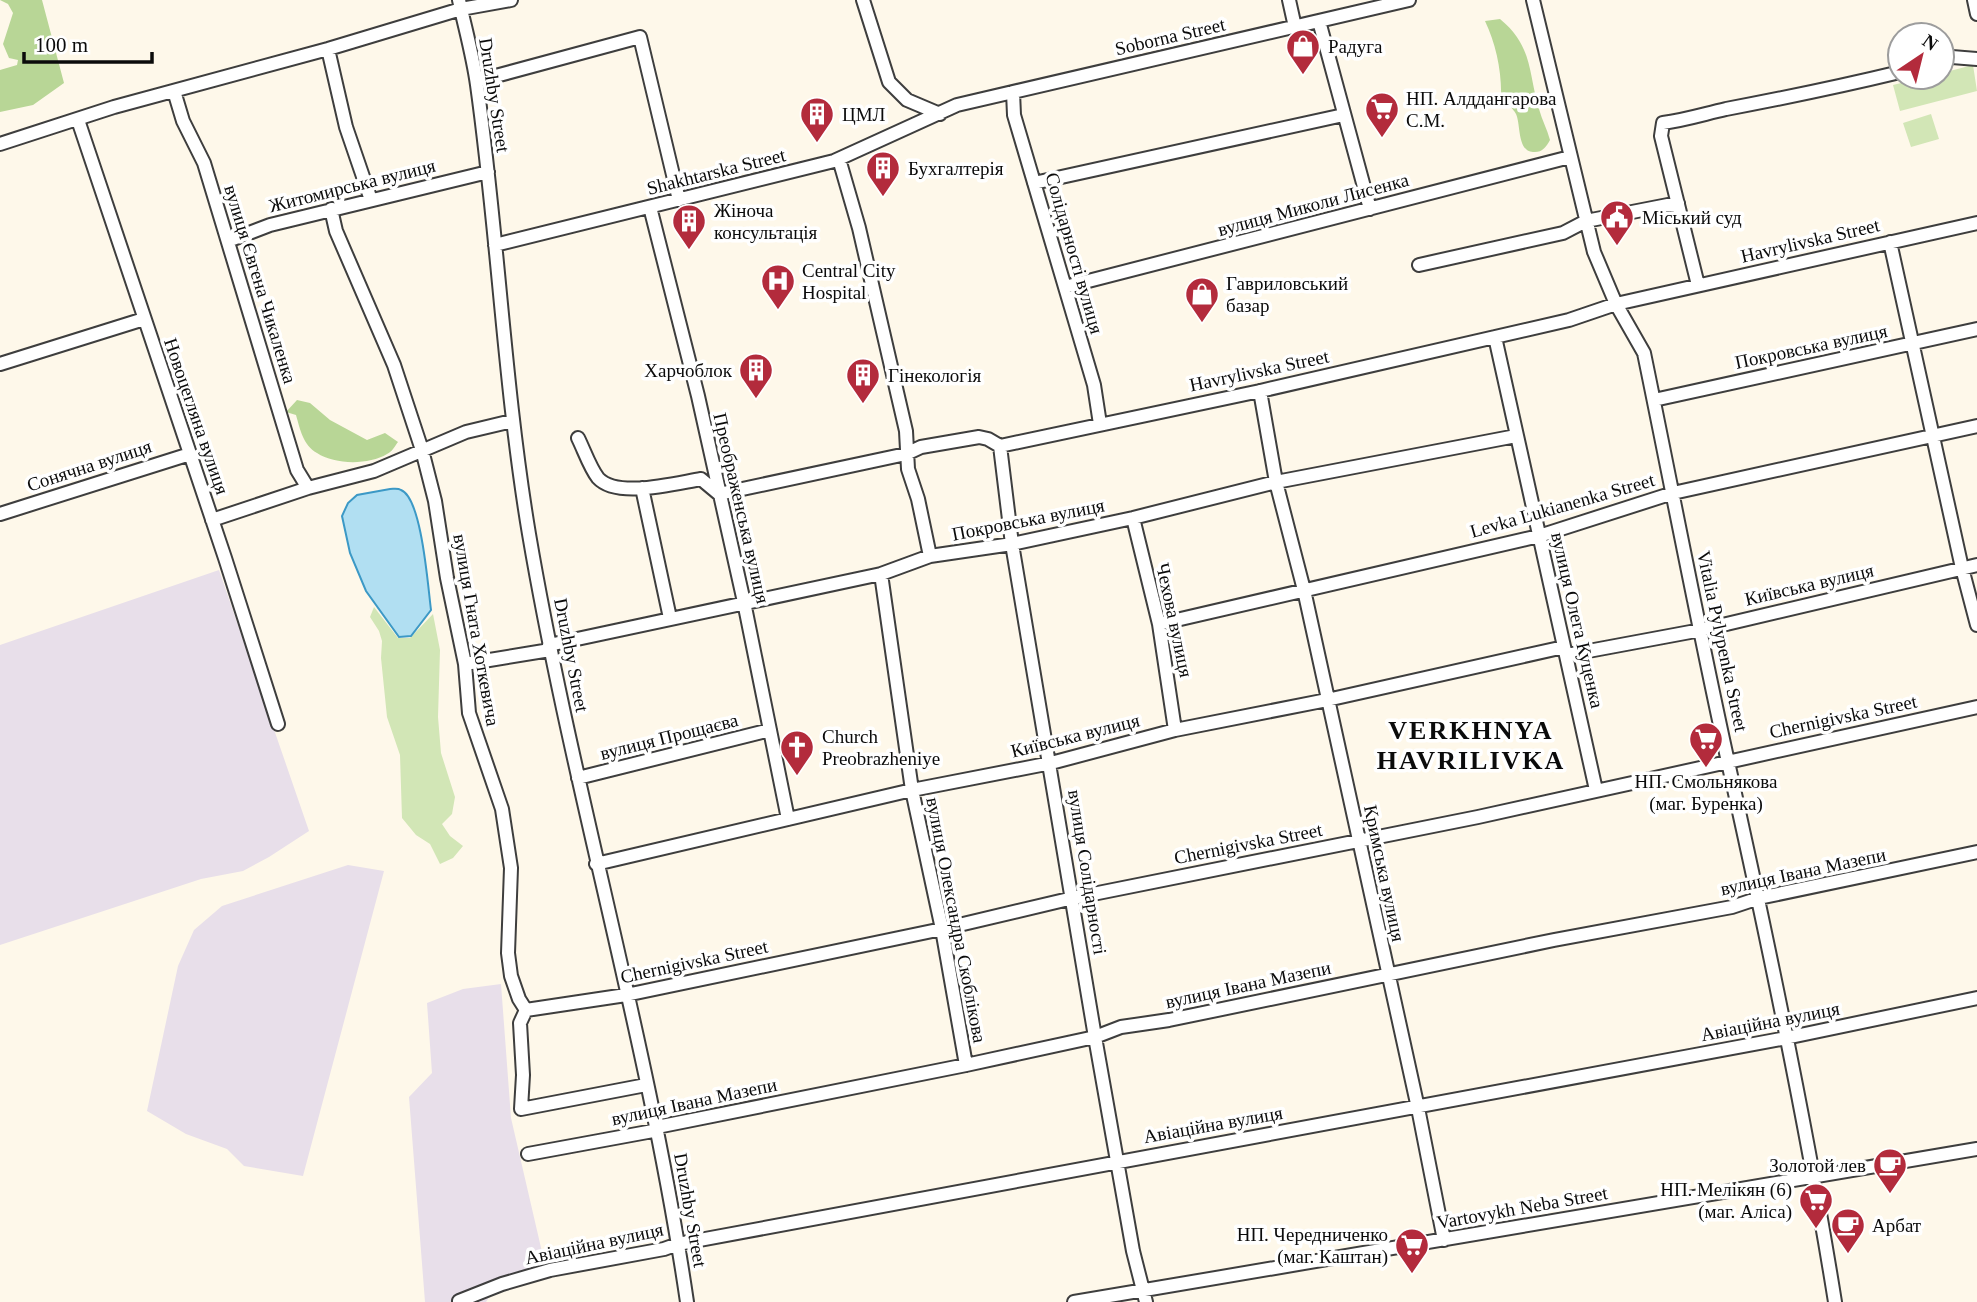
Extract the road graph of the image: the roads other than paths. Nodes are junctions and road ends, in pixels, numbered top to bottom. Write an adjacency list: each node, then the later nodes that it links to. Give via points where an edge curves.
1 (511, 0): 7 (street)
2 (863, 0): 19 (street, via 889,82 907,100)
3 (1289, 0): 10 (street)
4 (1409, 0): 9 (street, Soborna Street)
5 (1533, 0): 23 (street, Vitalia Pylypenka Street)
6 (1974, 0): 8 (street)
7 (460, 5): 11 (street); 16 (street, Druzhby Street)
8 (1977, 14)
9 (1319, 21): 10 (street, Soborna Street); 14 (street)
10 (1295, 27): 18 (street, Soborna Street)
11 (328, 48): 17 (street); 27 (street, via 346,127)
12 (1956, 57): 13 (street)
13 (1977, 59)
14 (1333, 71): 20 (street, via 1329,81); 32 (street)
15 (1886, 75): 29 (street, via 1663,123 1661,136)
16 (477, 81): 25 (street, Druzhby Street); 28 (street, via 640,37)
17 (174, 91): 21 (street); 35 (street, вулиця Євгена Чикаленка, via 204,163)
18 (1013, 92): 19 (street, Soborna Street, via 957,105); 26 (street, Солідарності вулиця, via 1014,115)
19 (940, 114): 24 (street, Shakhtarska Street)
20 (1339, 116): 26 (street); 32 (street)
21 (74, 121): 22 (street); 42 (street, Новоцегляна вулиця)
22 (0, 144)
23 (1570, 157): 32 (street, вулиця Миколи Лисенка); 33 (street, Vitalia Pylypenka Street)
24 (839, 159): 28 (street, Shakhtarska Street); 58 (street, via 906,431)
25 (488, 172): 27 (street, Житомирська вулиця); 37 (street, Druzhby Street)
26 (1034, 183): 40 (street, Солідарності вулиця)
27 (371, 201): 31 (street, Житомирська вулиця)
28 (679, 201): 30 (street, Shakhtarska Street)
29 (1678, 203): 33 (street); 39 (street)
30 (650, 207): 37 (street, Shakhtarska Street); 63 (street, Преображенська вулиця)
31 (331, 209): 35 (street, Житомирська вулиця); 56 (street, вулиця Гната Хоткевича, via 336,231 394,365)
32 (1368, 210): 40 (street, вулиця Миколи Лисенка)
33 (1586, 221): 38 (street, via 1563,233); 41 (street, Vitalia Pylypenka Street)
34 (1977, 223): 36 (street, Havrylivska Street)
35 (228, 241): 60 (street, вулиця Євгена Чикаленка, via 297,470)
36 (1890, 242): 39 (street, Havrylivska Street); 45 (street)
37 (495, 245): 49 (street, Druzhby Street)
38 (1419, 265)
39 (1698, 285): 41 (street, Havrylivska Street)
40 (1065, 286): 50 (street, Солідарності вулиця, via 1094,386)
41 (1616, 304): 44 (street, Havrylivska Street); 48 (street, Vitalia Pylypenka Street, via 1644,353)
42 (144, 319): 46 (street); 57 (street, Новоцегляна вулиця)
43 (1977, 329): 45 (street, Покровська вулиця)
44 (1495, 337): 47 (street, Havrylivska Street); 52 (street, вулиця Олега Куценка)
45 (1913, 343): 48 (street, Покровська вулиця); 53 (street)
46 (0, 365)
47 (1260, 391): 50 (street, Havrylivska Street); 59 (street, Кримська вулиця)
48 (1654, 400): 62 (street, Vitalia Pylypenka Street)
49 (512, 421): 56 (street, via 466,432); 79 (street, Druzhby Street)
50 (1100, 424): 55 (street, Havrylivska Street)
51 (1977, 426): 53 (street, Levka Lukianenka Street)
52 (1516, 436): 59 (street, Покровська вулиця); 67 (street, вулиця Олега Куценка)
53 (1933, 437): 62 (street, Levka Lukianenka Street); 71 (street)
54 (579, 438): 61 (street, via 598,478 610,486)
55 (1000, 446): 58 (street, Havrylivska Street, via 979,437); 68 (street, вулиця Солідарності)
56 (422, 450): 60 (street, via 374,471); 81 (street, вулиця Гната Хоткевича)
57 (190, 454): 64 (street, Сонячна вулиця); 66 (street, Новоцегляна вулиця)
58 (906, 454): 63 (street, Havrylivska Street); 69 (street)
59 (1276, 482): 65 (street, Покровська вулиця); 73 (street, Кримська вулиця)
60 (308, 488): 66 (street)
61 (642, 488): 63 (street, via 701,479); 75 (street)
62 (1673, 493): 67 (street, Levka Lukianenka Street); 78 (street, Vitalia Pylypenka Street)
63 (719, 494): 74 (street, Преображенська вулиця)
64 (0, 514)
65 (1133, 518): 68 (street, Покровська вулиця); 76 (street, Чехова вулиця)
66 (212, 520): 84 (street, Новоцегляна вулиця)
67 (1539, 536): 73 (street, Levka Lukianenka Street); 80 (street, вулиця Олега Куценка)
68 (1012, 544): 69 (street, Покровська вулиця); 88 (street, вулиця Солідарності)
69 (930, 556): 72 (street, Покровська вулиця)
70 (1977, 565): 71 (street, Київська вулиця)
71 (1962, 568): 77 (street); 78 (street, Київська вулиця)
72 (881, 574): 74 (street, Покровська вулиця); 90 (street, вулиця Олександра Скоблікова)
73 (1304, 590): 76 (street, Levka Lukianenka Street); 82 (street, Кримська вулиця)
74 (744, 602): 75 (street, Покровська вулиця); 85 (street, Преображенська вулиця)
75 (670, 618): 79 (street, Покровська вулиця)
76 (1159, 624): 86 (street, Чехова вулиця)
77 (1977, 625)
78 (1701, 630): 80 (street, Київська вулиця); 87 (street, Vitalia Pylypenka Street)
79 (549, 647): 81 (street, Покровська вулиця); 89 (street, Druzhby Street)
80 (1566, 651): 82 (street, Київська вулиця); 91 (street, вулиця Олега Куценка)
81 (465, 664): 102 (street, вулиця Гната Хоткевича, via 469,713 502,809 510,868 508,953 511,976)
82 (1327, 700): 86 (street, Київська вулиця); 93 (street, Кримська вулиця)
83 (1977, 707): 87 (street, Chernigivska Street)
84 (278, 724)
85 (770, 730): 89 (street, вулиця Прощаєва); 92 (street, Преображенська вулиця)
86 (1175, 730): 88 (street, Київська вулиця)
87 (1728, 761): 91 (street, Chernigivska Street); 97 (street, Vitalia Pylypenka Street)
88 (1051, 763): 90 (street, Київська вулиця); 96 (street, вулиця Солідарності)
89 (578, 778): 95 (street, Druzhby Street)
90 (912, 790): 92 (street, Київська вулиця); 98 (street, вулиця Олександра Скоблікова)
91 (1596, 790): 93 (street, Chernigivska Street)
92 (788, 819): 95 (street, Київська вулиця)
93 (1358, 841): 96 (street, Chernigivska Street); 99 (street, Кримська вулиця)
94 (1977, 852): 97 (street, вулиця Івана Мазепи)
95 (596, 864): 100 (street, Druzhby Street)
96 (1073, 898): 98 (street, Chernigivska Street); 103 (street, вулиця Солідарності)
97 (1759, 898): 99 (street, вулиця Івана Мазепи); 104 (street, Vitalia Pylypenka Street)
98 (942, 929): 100 (street, Chernigivska Street); 105 (street, вулиця Олександра Скоблікова)
99 (1387, 974): 103 (street, вулиця Івана Мазепи, via 1121,1027); 107 (street, Кримська вулиця)
100 (626, 995): 102 (street, Chernigivska Street); 106 (street, Druzhby Street)
101 (1977, 998): 104 (street, Авіаційна вулиця)
102 (526, 1010): 106 (street, via 520,1023 521,1109)
103 (1096, 1037): 105 (street, вулиця Івана Мазепи); 111 (street, вулиця Солідарності)
104 (1786, 1038): 107 (street, Авіаційна вулиця); 112 (street, Vitalia Pylypenka Street)
105 (966, 1065): 108 (street, вулиця Івана Мазепи)
106 (646, 1085): 108 (street, Druzhby Street)
107 (1418, 1108): 111 (street, Авіаційна вулиця); 113 (street, Кримська вулиця)
108 (657, 1127): 110 (street, вулиця Івана Мазепи); 114 (street, Druzhby Street)
109 (1977, 1149): 112 (street, Vartovykh Neba Street)
110 (528, 1154)
111 (1118, 1161): 114 (street, Авіаційна вулиця); 115 (street, вулиця Солідарності)
112 (1814, 1176): 113 (street, Vartovykh Neba Street); 119 (street, Vitalia Pylypenka Street)
113 (1444, 1240): 115 (street, Vartovykh Neba Street)
114 (678, 1244): 116 (street, Авіаційна вулиця, via 550,1270); 117 (street, Druzhby Street)
115 (1145, 1296): 118 (street, Vartovykh Neba Street)
116 (459, 1301)
117 (687, 1302)
118 (1074, 1302)
119 (1835, 1302)

